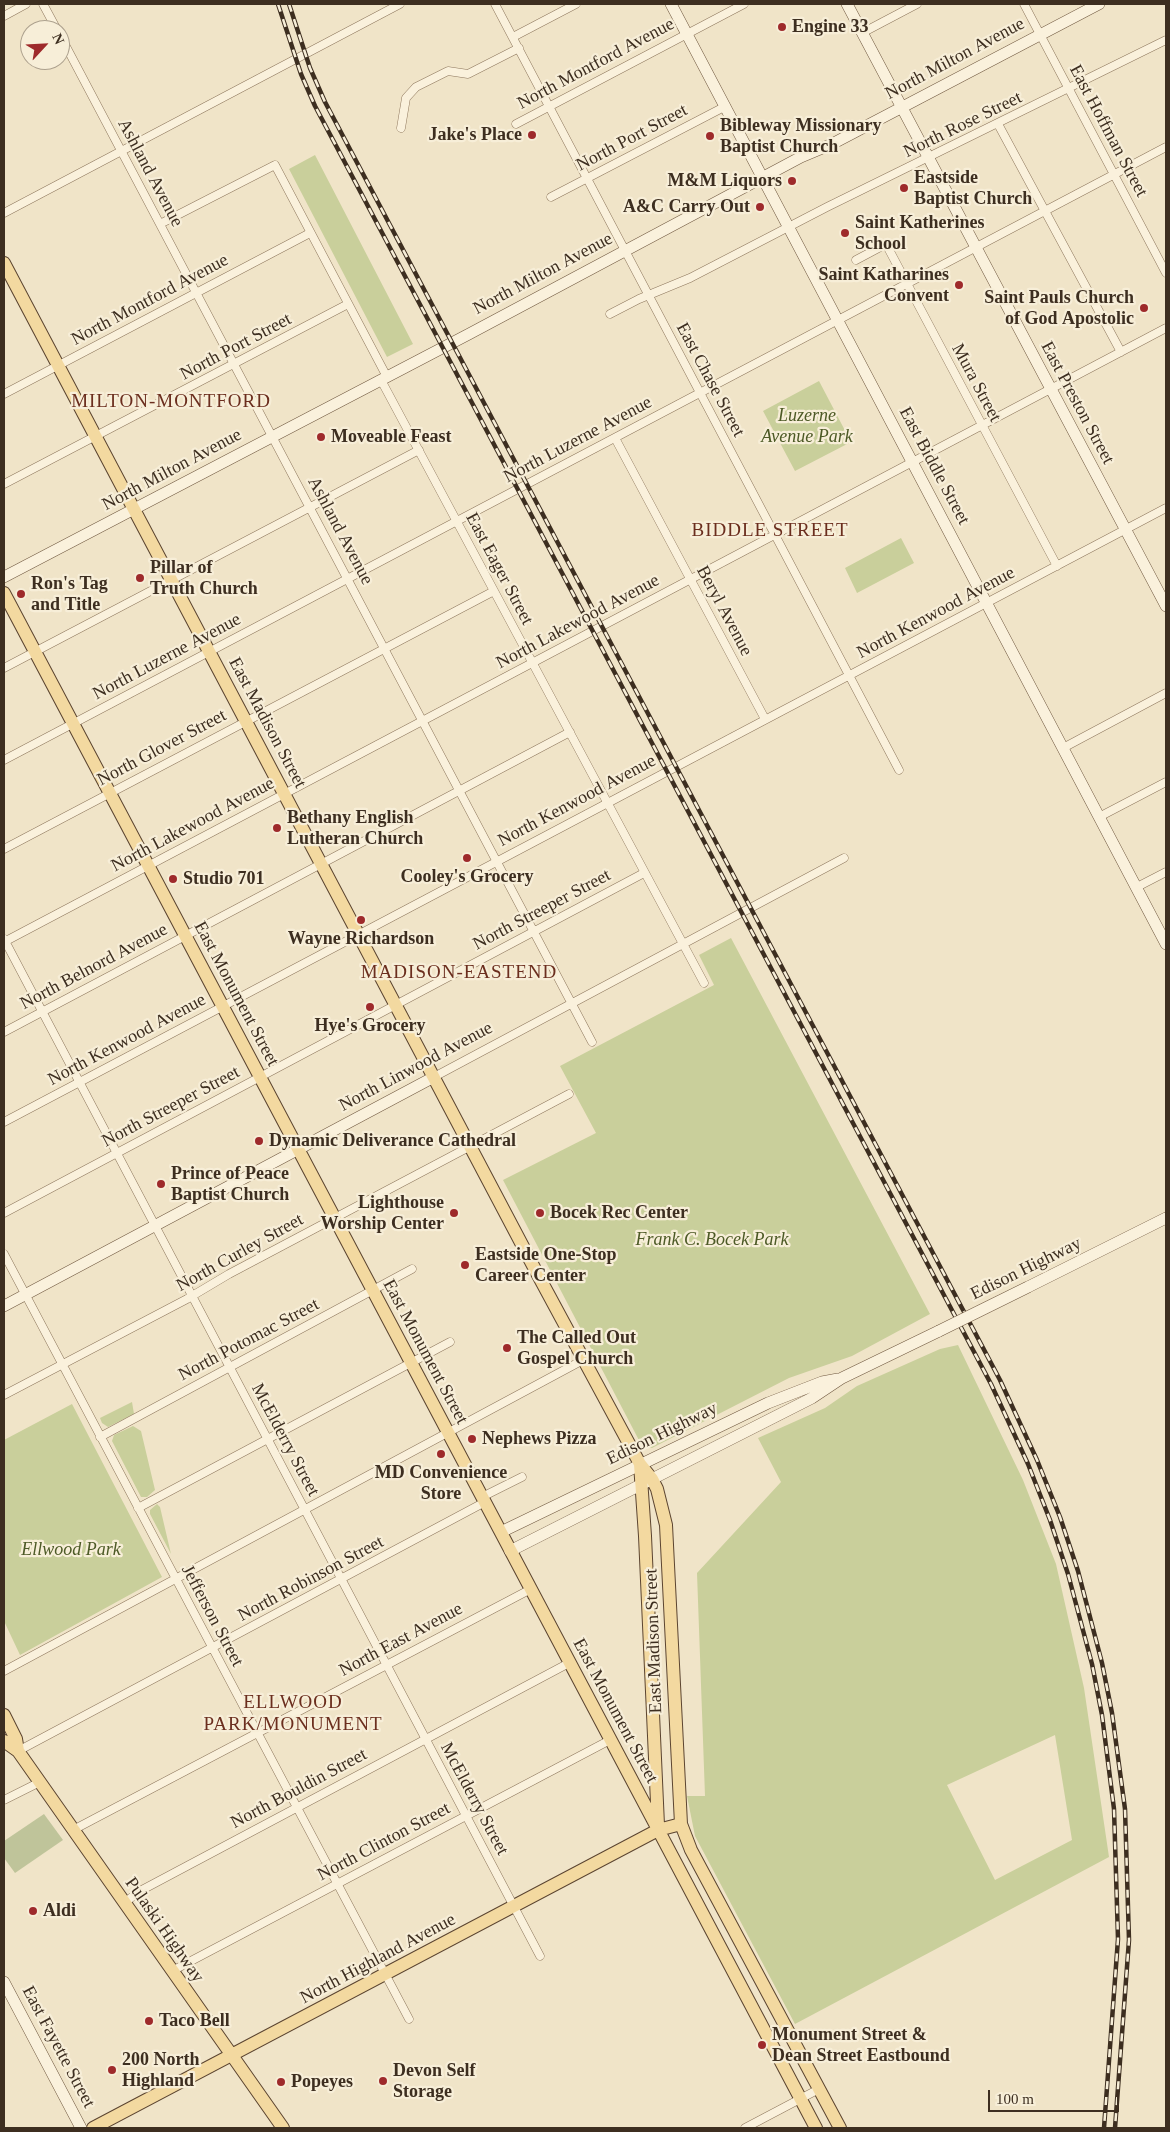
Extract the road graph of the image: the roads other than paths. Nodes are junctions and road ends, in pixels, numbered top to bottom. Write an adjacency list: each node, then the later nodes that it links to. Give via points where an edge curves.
1 (26, 4): 12 (street)
2 (43, 4): 13 (street)
3 (400, 4): 29 (street)
4 (495, 4): 17 (street, East Chase Street)
5 (576, 4): 17 (street)
6 (672, 4): 15 (street, East Biddle Street)
7 (744, 4): 15 (street, North Montford Avenue)
8 (847, 4): 14 (street, East Preston Street)
9 (917, 4): 14 (street)
10 (1024, 4): 16 (street, East Hoffman Street)
11 (1099, 4): 16 (street, North Milton Avenue)
12 (4, 16)
13 (52, 20)
14 (862, 33): 24 (street, East Preston Street)
15 (687, 34): 22 (street, North Montford Avenue); 23 (street, East Biddle Street)
16 (1040, 35): 21 (street, East Hoffman Street); 24 (street, North Milton Avenue)
17 (513, 37): 19 (street, East Chase Street)
18 (1166, 40): 21 (street, North Rose Street)
19 (519, 48): 22 (street, East Chase Street); 27 (street, via 468,74 448,71 416,87 406,98)
20 (70, 54): 29 (street, Ashland Avenue)
21 (1068, 90): 26 (street, North Rose Street); 31 (street, East Hoffman Street)
22 (549, 106): 25 (street, North Montford Avenue); 33 (street, East Chase Street)
23 (726, 106): 32 (street, East Biddle Street); 33 (street, North Port Street)
24 (901, 107): 30 (street, East Preston Street); 32 (street, North Milton Avenue)
25 (516, 124)
26 (998, 124): 30 (street, North Rose Street); 35 (street)
27 (401, 128)
28 (1166, 147): 31 (street, North Luzerne Avenue)
29 (121, 151): 36 (street); 37 (street, Ashland Avenue)
30 (928, 158): 38 (street, North Rose Street); 40 (street, East Preston Street)
31 (1114, 175): 35 (street, North Luzerne Avenue); 44 (street, East Hoffman Street)
32 (763, 177): 38 (street, East Biddle Street); 41 (street, North Milton Avenue)
33 (588, 178): 34 (street, North Port Street); 41 (street, East Chase Street)
34 (551, 197)
35 (1046, 210): 40 (street, North Luzerne Avenue); 52 (street)
36 (4, 213)
37 (160, 224): 39 (street, East Eager Street, via 274,165); 46 (street, Ashland Avenue)
38 (788, 228): 47 (street, North Rose Street); 50 (street, East Biddle Street)
39 (310, 233): 46 (street, North Montford Avenue); 48 (street, East Eager Street)
40 (975, 248): 45 (street, North Luzerne Avenue); 56 (street, East Preston Street)
41 (625, 250): 47 (street, East Chase Street); 55 (street, North Milton Avenue)
42 (856, 260): 45 (street, Mura Street, via 886,244)
43 (4, 263): 54 (main road, East Madison Street)
44 (1166, 273)
45 (907, 284): 50 (street, North Luzerne Avenue); 59 (street, Mura Street)
46 (196, 293): 53 (street, Ashland Avenue); 54 (street, North Montford Avenue)
47 (649, 296): 49 (street, North Rose Street); 57 (street, East Chase Street)
48 (348, 304): 53 (street, North Port Street); 55 (street, East Eager Street)
49 (610, 314)
50 (837, 320): 57 (street, North Luzerne Avenue); 64 (street, East Biddle Street)
51 (1166, 328): 52 (street, North Lakewood Avenue)
52 (1121, 352): 56 (street, North Lakewood Avenue)
53 (234, 365): 60 (street, North Port Street); 61 (street, Ashland Avenue)
54 (58, 366): 58 (street, North Montford Avenue); 60 (main road, East Madison Street)
55 (384, 378): 61 (street, North Milton Avenue); 63 (street, East Eager Street)
56 (1050, 390): 59 (street, North Lakewood Avenue); 70 (street, East Preston Street)
57 (700, 393): 62 (street, North Luzerne Avenue); 71 (street, East Chase Street)
58 (4, 394)
59 (982, 426): 64 (street, North Lakewood Avenue); 72 (street, Mura Street)
60 (96, 436): 65 (street, North Port Street); 68 (main road, East Madison Street)
61 (272, 437): 66 (street, Ashland Avenue); 68 (street, North Milton Avenue)
62 (614, 438): 69 (street, North Luzerne Avenue); 76 (street, Beryl Avenue)
63 (419, 450): 66 (street); 69 (street, East Eager Street)
64 (912, 462): 71 (street, North Lakewood Avenue); 79 (street, East Biddle Street)
65 (4, 484)
66 (310, 507): 74 (street, Ashland Avenue); 75 (street)
67 (1166, 508): 70 (street, North Kenwood Avenue)
68 (134, 510): 73 (street, North Milton Avenue); 75 (main road, East Madison Street)
69 (457, 521): 74 (street, North Luzerne Avenue); 77 (street, East Eager Street)
70 (1124, 530): 72 (street, North Kenwood Avenue); 80 (street, East Preston Street)
71 (775, 535): 76 (street, North Lakewood Avenue); 86 (street, East Chase Street)
72 (1057, 566): 79 (street, North Kenwood Avenue)
73 (4, 577)
74 (348, 579): 81 (street, Ashland Avenue); 82 (street, North Luzerne Avenue)
75 (171, 580): 82 (main road, East Madison Street); 83 (street)
76 (690, 580): 84 (street, North Lakewood Avenue); 88 (street, Beryl Avenue)
77 (494, 591): 81 (street, North Glover Street); 84 (street, East Eager Street)
78 (4, 593): 83 (main road, East Monument Street)
79 (987, 604): 86 (street, North Kenwood Avenue); 93 (street, East Biddle Street)
80 (1166, 606)
81 (384, 648): 89 (street, North Glover Street); 90 (street, Ashland Avenue)
82 (209, 651): 89 (main road, East Madison Street); 91 (street, North Luzerne Avenue)
83 (34, 652): 85 (street); 91 (main road, East Monument Street)
84 (532, 663): 90 (street, North Lakewood Avenue); 92 (street, East Eager Street)
85 (4, 668)
86 (850, 676): 88 (street, North Kenwood Avenue); 95 (street, East Chase Street)
87 (1166, 693): 93 (street)
88 (765, 719): 100 (street, North Kenwood Avenue)
89 (246, 721): 98 (street, North Glover Street); 99 (main road, East Madison Street)
90 (423, 721): 97 (street, Ashland Avenue); 99 (street, North Lakewood Avenue)
91 (73, 723): 94 (street, North Luzerne Avenue); 98 (main road, East Monument Street)
92 (570, 732): 97 (street, North Belnord Avenue); 100 (street, East Eager Street)
93 (1063, 748): 101 (street, East Biddle Street)
94 (4, 760)
95 (900, 770)
96 (1166, 782): 101 (street)
97 (459, 790): 104 (street, Ashland Avenue); 105 (street, North Belnord Avenue)
98 (110, 793): 102 (street, North Glover Street); 106 (main road, East Monument Street)
99 (284, 794): 105 (main road, East Madison Street); 106 (street, North Lakewood Avenue)
100 (607, 802): 104 (street, North Kenwood Avenue); 108 (street, East Eager Street)
101 (1100, 817): 109 (street, East Biddle Street)
102 (4, 849)
103 (844, 858): 114 (street, North Linwood Avenue)
104 (497, 861): 110 (street, Ashland Avenue); 111 (street, North Kenwood Avenue)
105 (321, 864): 111 (main road, East Madison Street); 112 (street, North Belnord Avenue)
106 (148, 866): 112 (main road, East Monument Street); 113 (street, North Lakewood Avenue)
107 (1166, 872): 109 (street)
108 (644, 873): 110 (street, North Streeper Street); 114 (street, East Eager Street)
109 (1137, 888): 115 (street, East Biddle Street)
110 (534, 932): 117 (street, Ashland Avenue); 118 (street, North Streeper Street)
111 (358, 934): 118 (main road, East Madison Street); 119 (street, North Kenwood Avenue)
112 (185, 935): 119 (main road, East Monument Street); 120 (street, North Belnord Avenue)
113 (4, 941): 120 (street, McElderry Street)
114 (683, 944): 116 (street, East Eager Street); 117 (street, North Linwood Avenue)
115 (1166, 944)
116 (704, 983)
117 (572, 1003): 122 (street, Ashland Avenue); 124 (street, North Linwood Avenue)
118 (395, 1004): 123 (street, North Streeper Street); 124 (main road, East Madison Street)
119 (222, 1006): 123 (main road, East Monument Street); 125 (street, North Kenwood Avenue)
120 (42, 1011): 121 (street, North Belnord Avenue); 125 (street, McElderry Street)
121 (4, 1032)
122 (592, 1042)
123 (260, 1077): 129 (main road, East Monument Street); 130 (street, North Streeper Street)
124 (434, 1077): 128 (main road, East Madison Street); 129 (street, North Linwood Avenue)
125 (79, 1082): 127 (street, North Kenwood Avenue); 130 (street, McElderry Street)
126 (569, 1094): 128 (street, North Curley Street)
127 (4, 1122)
128 (470, 1146): 132 (street, North Curley Street); 144 (main road, East Madison Street)
129 (298, 1149): 132 (main road, East Monument Street); 135 (street, North Linwood Avenue)
130 (117, 1154): 131 (street, North Streeper Street); 135 (street, McElderry Street)
131 (4, 1213)
132 (334, 1218): 139 (main road, East Monument Street); 141 (street, North Curley Street)
133 (1166, 1218): 136 (street, Edison Highway)
134 (1166, 1222): 136 (street, Edison Highway)
135 (155, 1225): 140 (street, North Linwood Avenue); 141 (street, McElderry Street)
136 (1145, 1230): 148 (street, Edison Highway, bridge)
137 (4, 1254): 140 (street, Jefferson Street)
138 (412, 1269): 139 (street, North Potomac Street)
139 (373, 1290): 145 (main road, East Monument Street); 147 (street, North Potomac Street)
140 (25, 1294): 142 (street, North Linwood Avenue); 146 (street, Jefferson Street)
141 (192, 1296): 146 (street, North Curley Street); 147 (street, McElderry Street)
142 (4, 1306)
143 (450, 1342): 145 (street)
144 (583, 1360): 150 (street); 153 (main road, East Madison Street)
145 (411, 1362): 150 (main road, East Monument Street); 152 (street)
146 (62, 1365): 149 (street, North Curley Street); 151 (street, Jefferson Street)
147 (230, 1367): 151 (street, North Potomac Street); 152 (street, McElderry Street)
148 (842, 1378): 153 (street, Edison Highway, via 783,1397); 155 (street, Edison Highway, via 812,1398)
149 (4, 1395)
150 (448, 1433): 156 (main road, East Monument Street); 158 (street)
151 (100, 1437): 157 (street, Jefferson Street)
152 (268, 1439): 157 (street); 158 (street, McElderry Street)
153 (640, 1464): 155 (main road, East Madison Street); 159 (street, Edison Highway)
154 (522, 1477): 156 (street, North Robinson Street)
155 (647, 1481): 160 (street, Edison Highway); 178 (main road, East Madison Street, via 661,1500 666,1525); 180 (main road, East Madison Street)
156 (483, 1500): 159 (main road, East Monument Street); 162 (street, North Robinson Street)
157 (138, 1508): 161 (street, Jefferson Street)
158 (305, 1510): 161 (street); 162 (street, McElderry Street)
159 (501, 1532): 160 (main road, East Monument Street)
160 (510, 1551): 163 (main road, East Monument Street)
161 (176, 1580): 164 (street, Jefferson Street); 167 (street)
162 (342, 1580): 164 (street, North Robinson Street); 166 (street, McElderry Street)
163 (531, 1589): 165 (main road, East Monument Street); 166 (street, North East Avenue)
164 (212, 1648): 169 (street, Jefferson Street); 173 (street, North Robinson Street)
165 (570, 1662): 170 (street, North Bouldin Street); 171 (main road, East Monument Street)
166 (386, 1665): 169 (street, North East Avenue); 170 (street, McElderry Street)
167 (4, 1672)
168 (4, 1717): 173 (main road, Pulaski Highway, via 16,1739)
169 (257, 1734): 176 (street, Jefferson Street); 179 (street, North East Avenue)
170 (426, 1739): 176 (street, North Bouldin Street); 177 (street, McElderry Street)
171 (610, 1740): 177 (street, North Clinton Street); 180 (main road, East Monument Street)
172 (4, 1741): 173 (main road, Pulaski Highway)
173 (18, 1752): 174 (main road, Pulaski Highway)
174 (40, 1782): 175 (street); 179 (main road, Pulaski Highway)
175 (4, 1800)
176 (297, 1808): 181 (street, Jefferson Street); 182 (street, North Bouldin Street, via 140,1891)
177 (466, 1816): 181 (street, North Clinton Street); 183 (street, McElderry Street)
178 (681, 1824): 180 (main road, North Highland Avenue); 190 (main road, via 691,1850)
179 (73, 1830): 182 (main road, Pulaski Highway)
180 (658, 1830): 183 (main road, North Highland Avenue); 191 (main road, East Monument Street)
181 (337, 1883): 185 (street, North Clinton Street); 186 (street, Jefferson Street)
182 (124, 1903): 185 (main road, Pulaski Highway)
183 (514, 1907): 184 (street, McElderry Street); 186 (main road, North Highland Avenue)
184 (540, 1956)
185 (172, 1971): 189 (main road, Pulaski Highway)
186 (385, 1975): 188 (street, Jefferson Street); 189 (main road, North Highland Avenue)
187 (4, 1985): 192 (street, East Fayette Street)
188 (409, 2019)
189 (232, 2056): 193 (main road, North Highland Avenue); 194 (main road, Pulaski Highway)
190 (819, 2090): 191 (street); 197 (main road)
191 (801, 2099): 195 (street); 196 (main road, East Monument Street)
192 (81, 2128)
193 (93, 2128)
194 (283, 2128)
195 (744, 2128)
196 (816, 2128)
197 (840, 2128)

